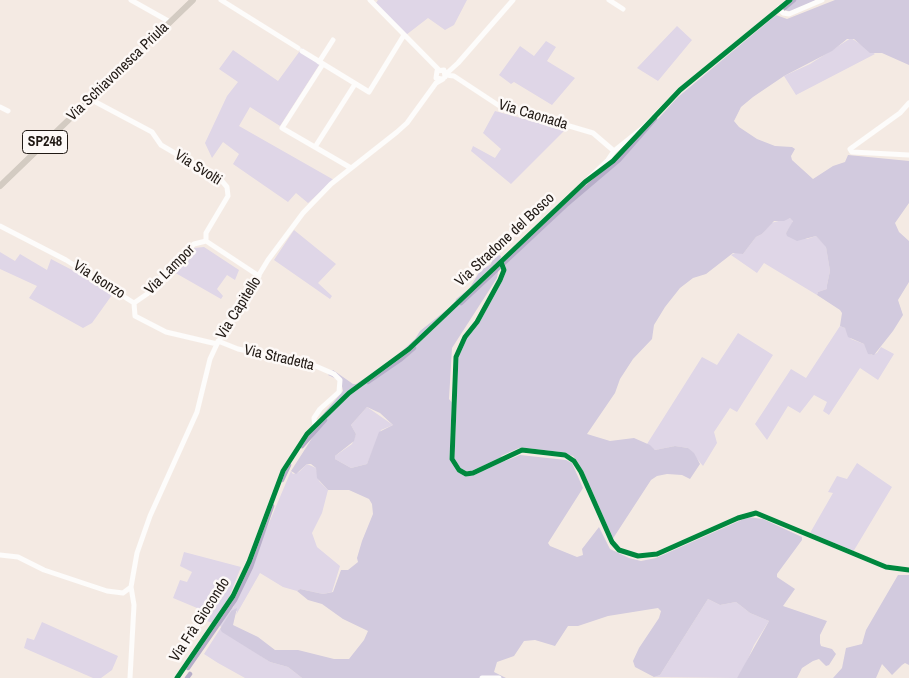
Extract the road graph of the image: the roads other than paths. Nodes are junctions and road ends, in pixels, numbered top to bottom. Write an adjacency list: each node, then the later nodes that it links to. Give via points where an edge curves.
1 (131, 0): 11 (street)
2 (192, 0): 11 (main road, Via Schiavonesca Priula / SP248)
3 (221, 0): 14 (street)
4 (370, 0): 12 (street)
5 (513, 0): 16 (street)
6 (608, 0): 9 (street)
7 (790, 0): 10 (street, Via Stradone del Bosco)
8 (822, 0): 10 (street, via 789,14)
9 (623, 10)
10 (781, 10): 23 (street, Via Stradone del Bosco, via 695,76)
11 (170, 22): 18 (main road, Via Schiavonesca Priula / SP248)
12 (404, 35): 15 (street); 17 (street, via 368,92)
13 (333, 40): 14 (street)
14 (321, 63): 17 (street); 22 (street, via 282,128)
15 (438, 74): 16 (street); 16 (street, Via Caonada); 25 (street, Via Capitello, via 407,123)
16 (447, 75): 23 (street, Via Caonada, via 498,105 593,133)
17 (355, 84): 22 (street)
18 (90, 99): 26 (main road, Via Schiavonesca Priula / SP248); 28 (street, Via Svolti, via 152,132 161,145 221,180 227,187 228,196 206,232)
19 (909, 103): 24 (street, via 850,149 852,152)
20 (0, 107): 21 (street)
21 (8, 111)
22 (315, 147): 25 (street)
23 (614, 151): 29 (street, Via Stradone del Bosco)
24 (909, 156)
25 (350, 168): 30 (street, Via Capitello, via 303,213)
26 (0, 186)
27 (0, 226): 31 (street, Via Isonzo, via 66,260)
28 (206, 241): 30 (street); 31 (street, Via Lampor, via 188,249 148,294)
29 (502, 264): 33 (street, Via Stradone del Bosco, via 408,349 349,393); 36 (street, via 500,280 477,322 464,337 456,357 452,459 459,470 473,473 522,450 569,457 580,472 612,542 619,550 638,556 657,554 756,513 886,567)
30 (258, 276): 32 (street, Via Capitello)
31 (134, 303): 32 (street, Via Isonzo, via 135,316 166,332)
32 (217, 342): 33 (street, Via Stradetta, via 319,367 334,374 340,380 340,386 335,397 320,408 314,418); 37 (street, Via Capitello, via 197,412 141,539)
33 (315, 426): 34 (street, Via Stradone del Bosco, via 298,445 283,470)
34 (265, 519): 39 (street, Via Frà Giocondo, via 233,596)
35 (0, 555): 37 (street, via 18,557 44,570 102,589 123,594)
36 (909, 570)
37 (131, 588): 38 (street, Via Capitello, via 134,605)
38 (130, 678)
39 (177, 678)
40 (482, 678): 41 (street)
41 (499, 678)

